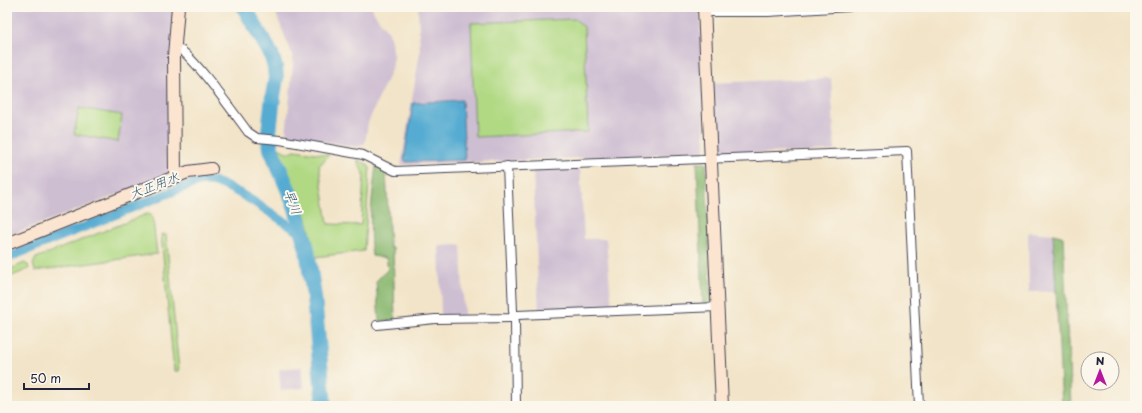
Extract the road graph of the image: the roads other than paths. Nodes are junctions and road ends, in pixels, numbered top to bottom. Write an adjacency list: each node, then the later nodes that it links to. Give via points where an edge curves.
1 (178, 7): 4 (street)
2 (849, 7): 3 (street, via 768,12)
3 (704, 10): 5 (street)
4 (174, 46): 6 (street, via 191,59 248,132 257,138 363,155 395,171); 8 (street)
5 (711, 158): 6 (street); 10 (street); 15 (street, via 907,150)
6 (507, 166): 11 (street)
7 (211, 169): 8 (street, via 188,172)
8 (175, 177): 9 (street)
9 (7, 244)
10 (718, 307): 11 (street); 14 (street)
11 (514, 316): 12 (street, via 435,319); 13 (street)
12 (377, 325)
13 (516, 406)
14 (722, 406)
15 (919, 406)

